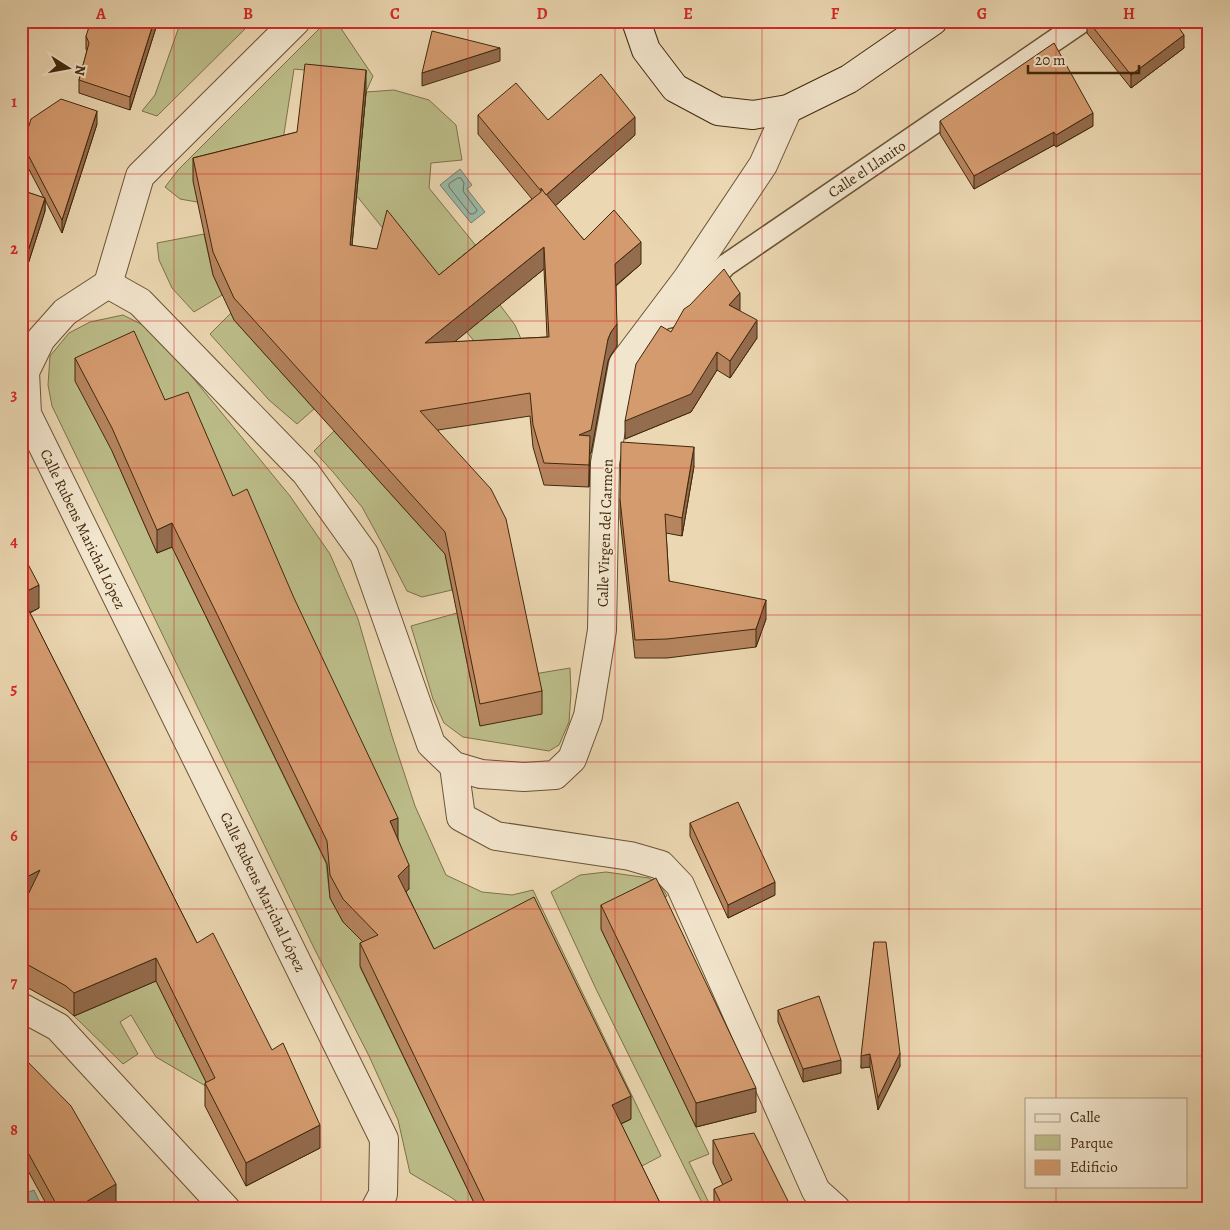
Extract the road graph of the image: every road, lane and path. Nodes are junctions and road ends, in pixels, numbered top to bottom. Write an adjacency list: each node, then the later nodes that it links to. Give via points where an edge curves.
1 (296, 21): 6 (street, via 140,176)
2 (636, 21): 5 (street, via 646,50 675,88 718,111 753,115)
3 (934, 21): 5 (street, via 849,79)
4 (1083, 21): 7 (lane, Calle el Llanito, via 726,265 681,314)
5 (788, 109): 7 (street, Calle Virgen del Carmen, via 763,165 688,280)
6 (108, 284): 8 (street, via 140,302 306,473 364,554 431,744); 11 (street, Calle Rubens Marichal López, via 65,312 41,339 24,372 27,414 384,1139 382,1194)
7 (657, 320): 8 (street, Calle Virgen del Carmen, via 623,364 605,463 602,630 588,716 572,759 555,775 524,777 481,774)
8 (454, 766): 12 (street, via 461,817 496,836 630,856 661,865 680,885 816,1191)
9 (21, 1006): 10 (street, via 58,1027)
10 (226, 1209)
11 (375, 1209)
12 (836, 1209)

